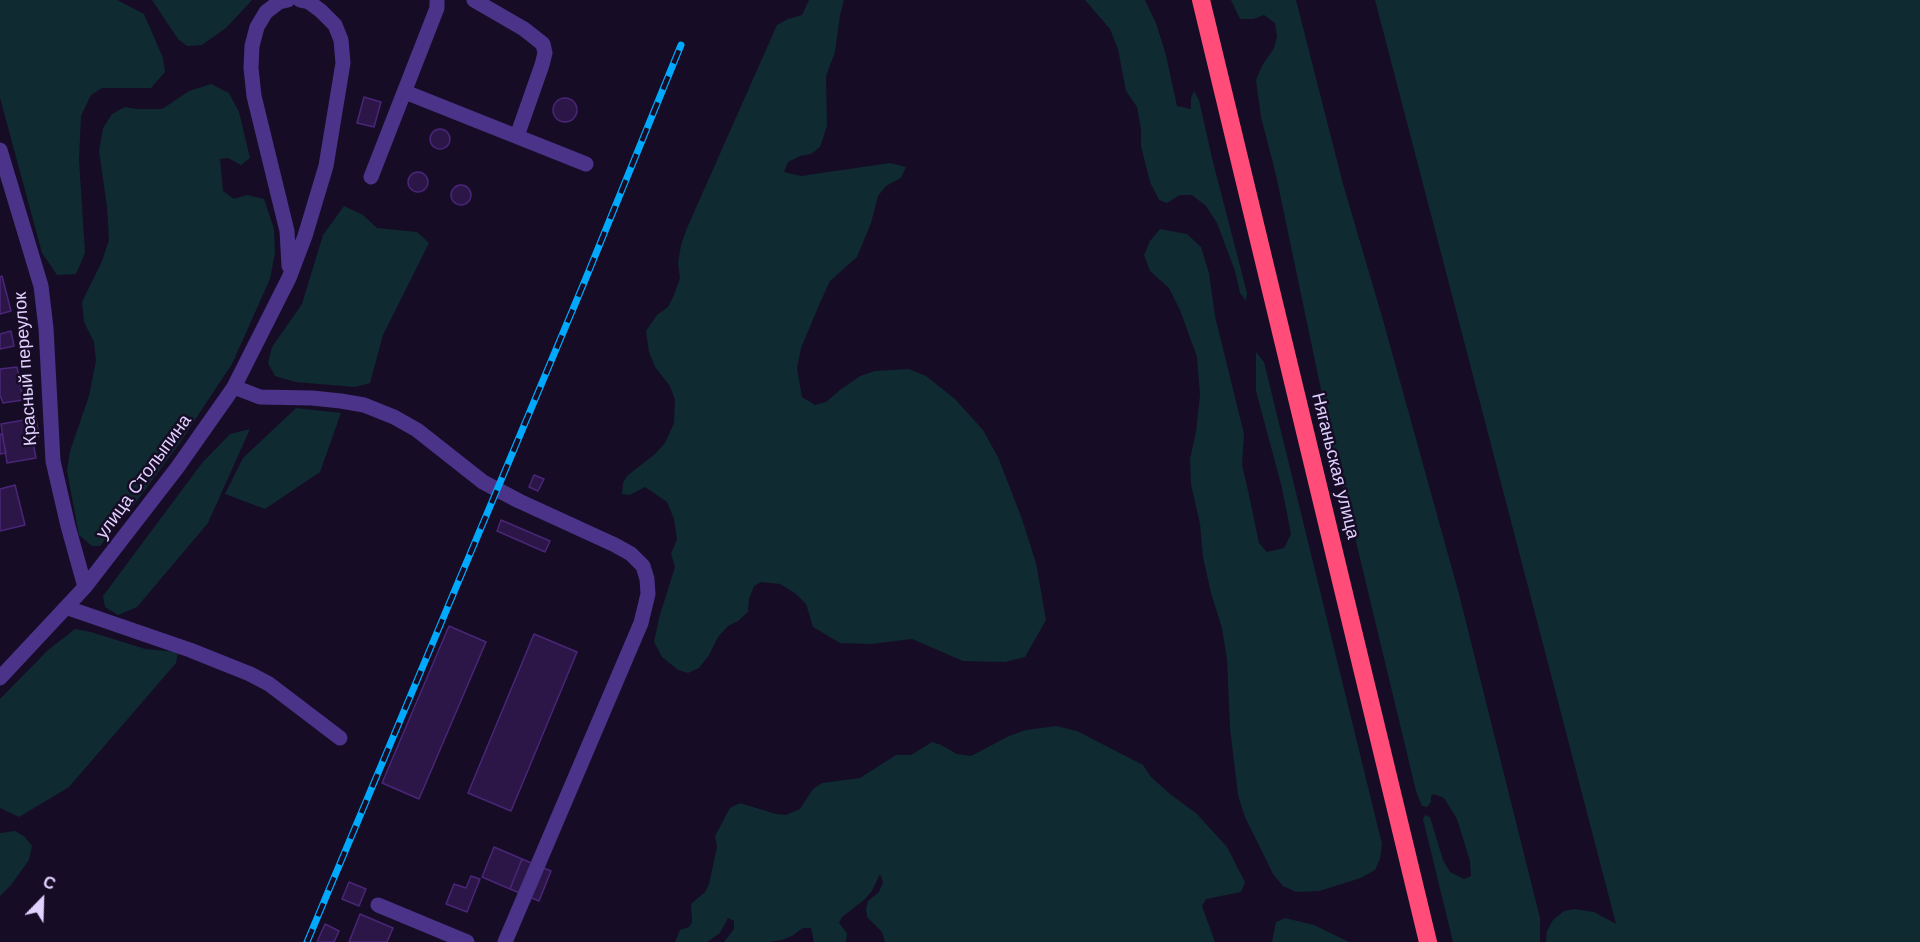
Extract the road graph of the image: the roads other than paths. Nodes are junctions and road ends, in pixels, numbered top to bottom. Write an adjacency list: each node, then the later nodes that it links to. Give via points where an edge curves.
1 (300, 0): 11 (street, улица Столыпина, via 309,2 335,26 343,63 326,166)
2 (437, 0): 6 (street)
3 (474, 0): 7 (street, via 543,44 542,65)
4 (1201, 0): 20 (highway, Няганьская улица)
5 (283, 1): 11 (street, улица Столыпина, via 266,12 257,27 251,68 254,96 287,231)
6 (405, 92): 7 (street); 10 (street)
7 (517, 136): 9 (street)
8 (0, 150): 13 (street, Красный переулок, via 43,297 53,461)
9 (586, 164)
10 (371, 177)
11 (289, 278): 12 (street, улица Столыпина)
12 (234, 387): 13 (street, улица Столыпина); 19 (street, via 260,397 364,405 394,417 417,430 483,482 631,554 643,566 648,594 641,622)
13 (85, 587): 14 (street, улица Столыпина)
14 (68, 608): 15 (street, улица Столыпина); 16 (street, via 250,674)
15 (0, 678)
16 (340, 738)
17 (378, 905): 18 (street)
18 (467, 942)
19 (505, 942)
20 (1428, 942)

